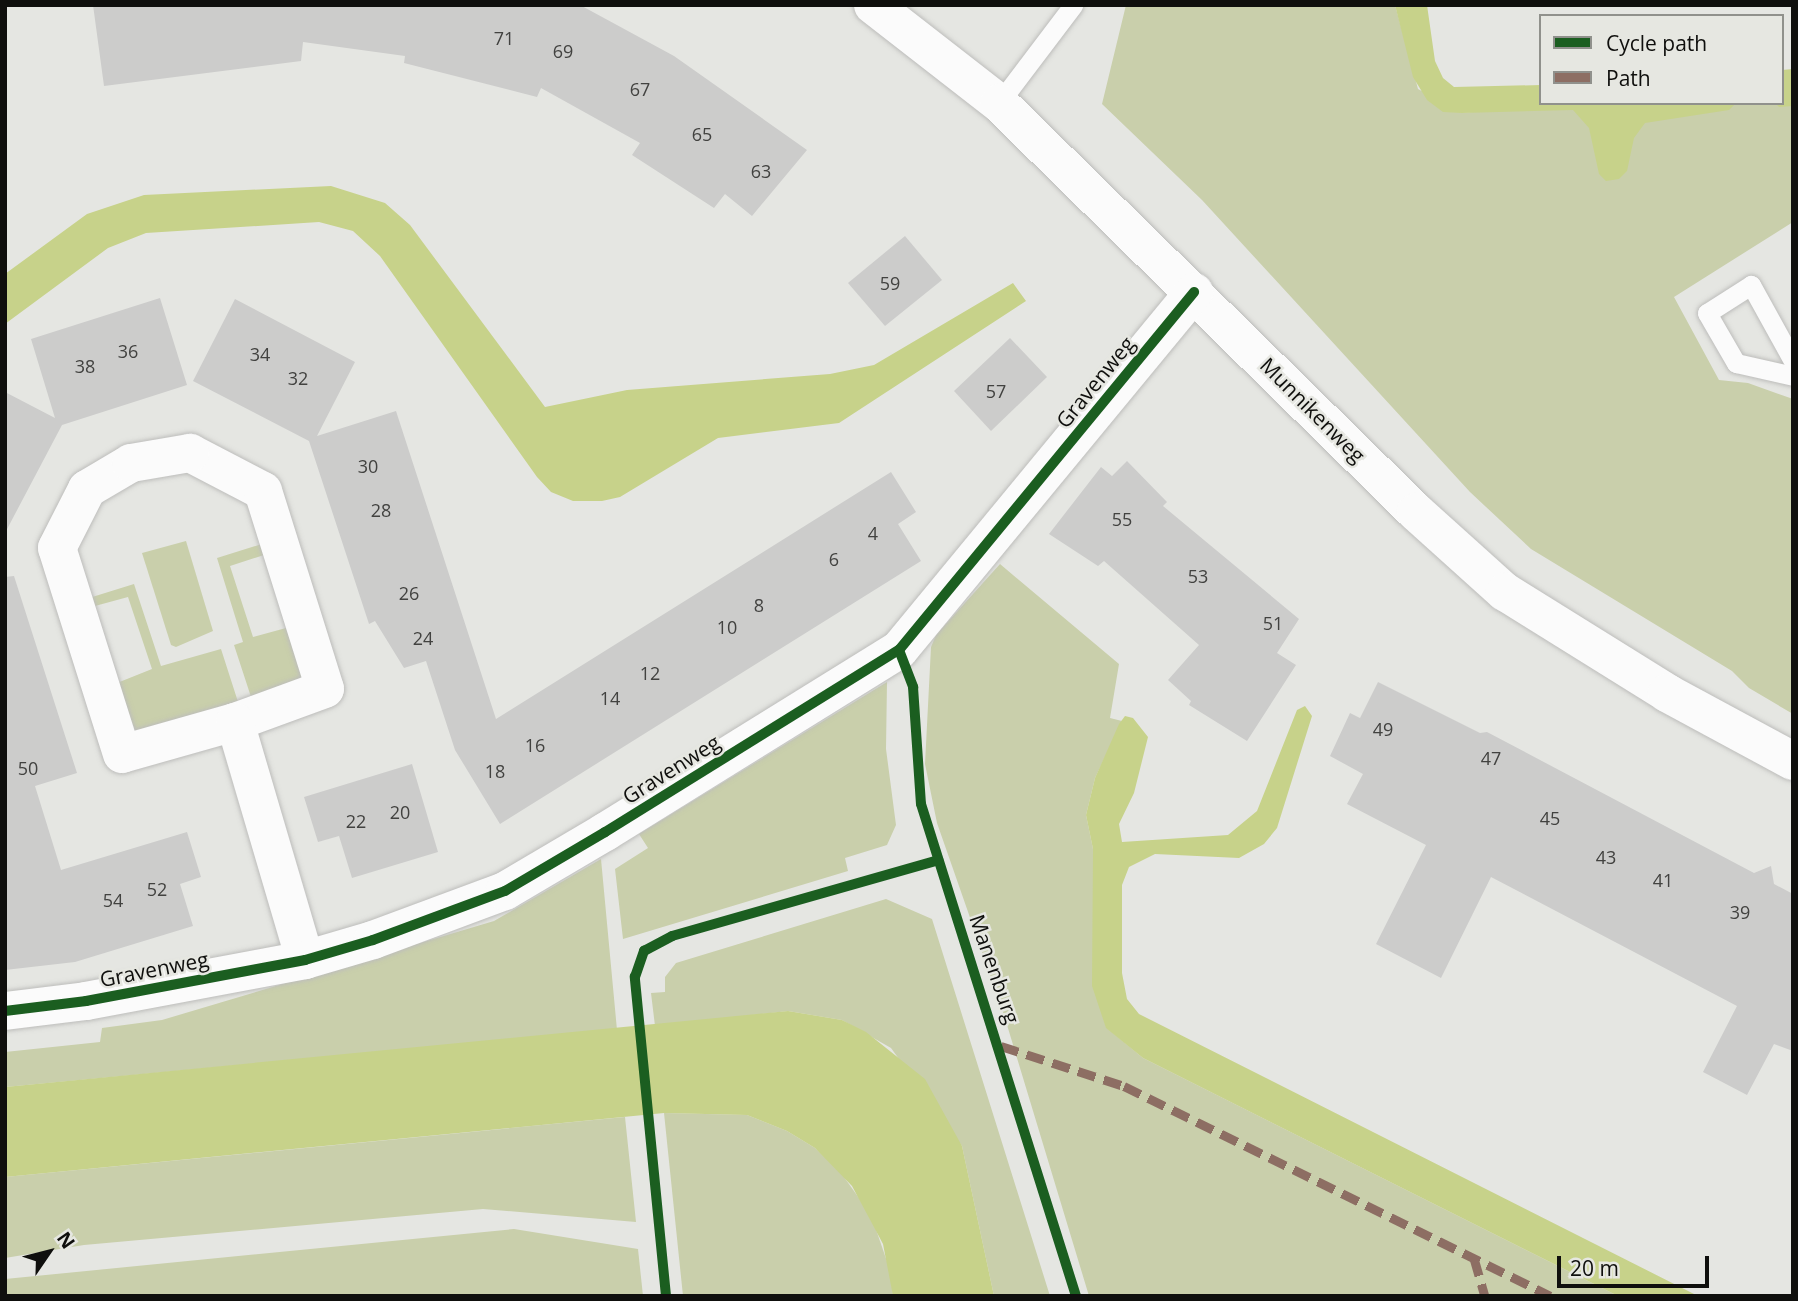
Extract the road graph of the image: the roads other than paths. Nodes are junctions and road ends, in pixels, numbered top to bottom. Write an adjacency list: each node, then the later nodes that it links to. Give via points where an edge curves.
1 (873, 5): 3 (street, Munnikenweg)
2 (1073, 5): 3 (lane)
3 (999, 103): 4 (street, Munnikenweg)
4 (1194, 292): 8 (street, Munnikenweg, via 1416,512 1505,592 1667,693); 9 (street, Gravenweg, via 899,650 505,891)
5 (1793, 361): 6 (lane, via 1751,285 1707,313 1736,363)
6 (1793, 376)
7 (236, 722): 7 (street, via 122,754 57,548 87,489 131,463 190,453 263,491 325,689); 9 (street)
8 (1793, 761)
9 (305, 960): 10 (street, Gravenweg)
10 (5, 1012)

